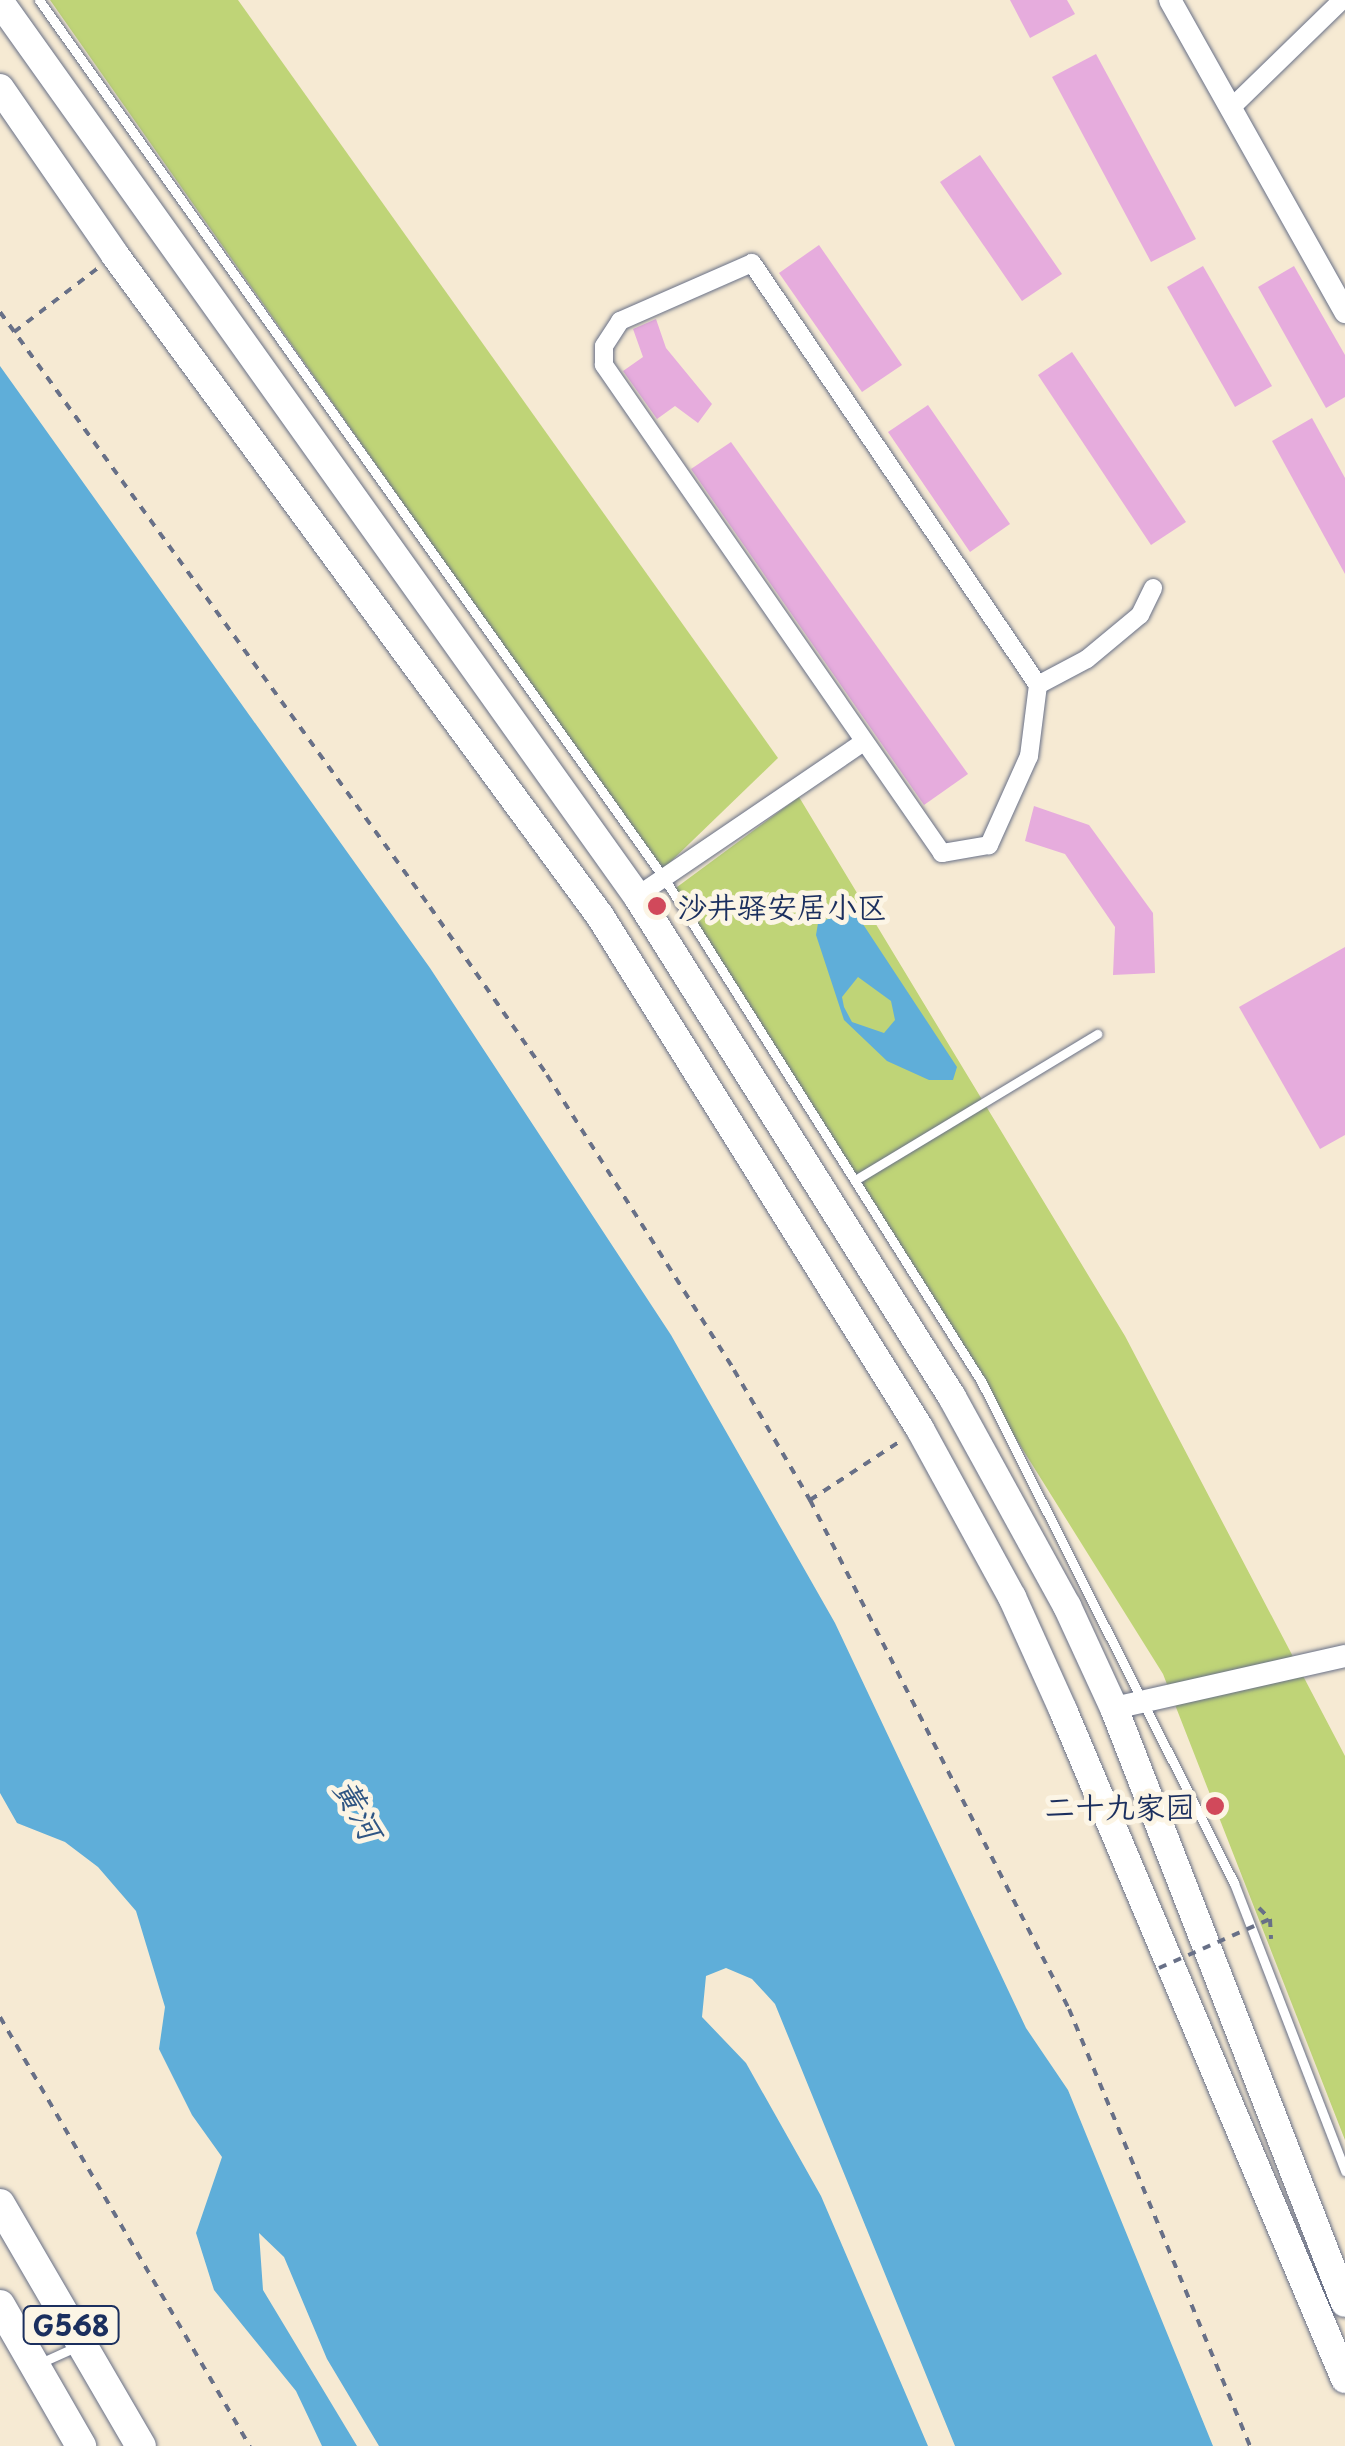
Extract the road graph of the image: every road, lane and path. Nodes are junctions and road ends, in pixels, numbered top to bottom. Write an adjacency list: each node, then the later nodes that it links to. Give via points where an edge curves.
1 (39, 0): 14 (lane)
2 (1170, 0): 6 (street)
3 (1342, 0): 6 (street)
4 (0, 2): 15 (main road)
5 (0, 88): 7 (main road)
6 (1230, 108): 9 (street)
7 (115, 255): 10 (path); 18 (main road, via 600,916)
8 (0, 312): 10 (path)
9 (1345, 312)
10 (14, 332): 19 (path, via 547,1075)
11 (1154, 588): 12 (street, via 1140,615 1087,659)
12 (1038, 685): 13 (street, via 1028,756 989,845 942,853); 13 (street, via 752,263 620,321 604,346 604,364)
13 (861, 744): 14 (street)
14 (662, 875): 15 (street); 17 (lane)
15 (636, 896): 22 (main road, via 952,1397 1067,1606)
16 (1097, 1034): 17 (lane)
17 (855, 1180): 21 (lane, via 981,1380)
18 (920, 1429): 19 (path); 32 (main road, via 1012,1597 1064,1710)
19 (810, 1500): 36 (path, via 1069,2009)
20 (1345, 1656): 21 (street)
21 (1144, 1702): 22 (street); 26 (lane, via 1234,1884)
22 (1114, 1708): 28 (main road)
23 (1270, 1919): 24 (path, bridge)
24 (1160, 1968)
25 (0, 2017): 35 (path)
26 (1345, 2172)
27 (0, 2204): 30 (highway, G568)
28 (1345, 2303)
29 (0, 2305): 31 (highway, G568)
30 (82, 2344): 31 (lane); 34 (highway, G568)
31 (35, 2366): 33 (highway, G568)
32 (1345, 2378)
33 (82, 2446)
34 (141, 2446)
35 (250, 2446)
36 (1250, 2446)

